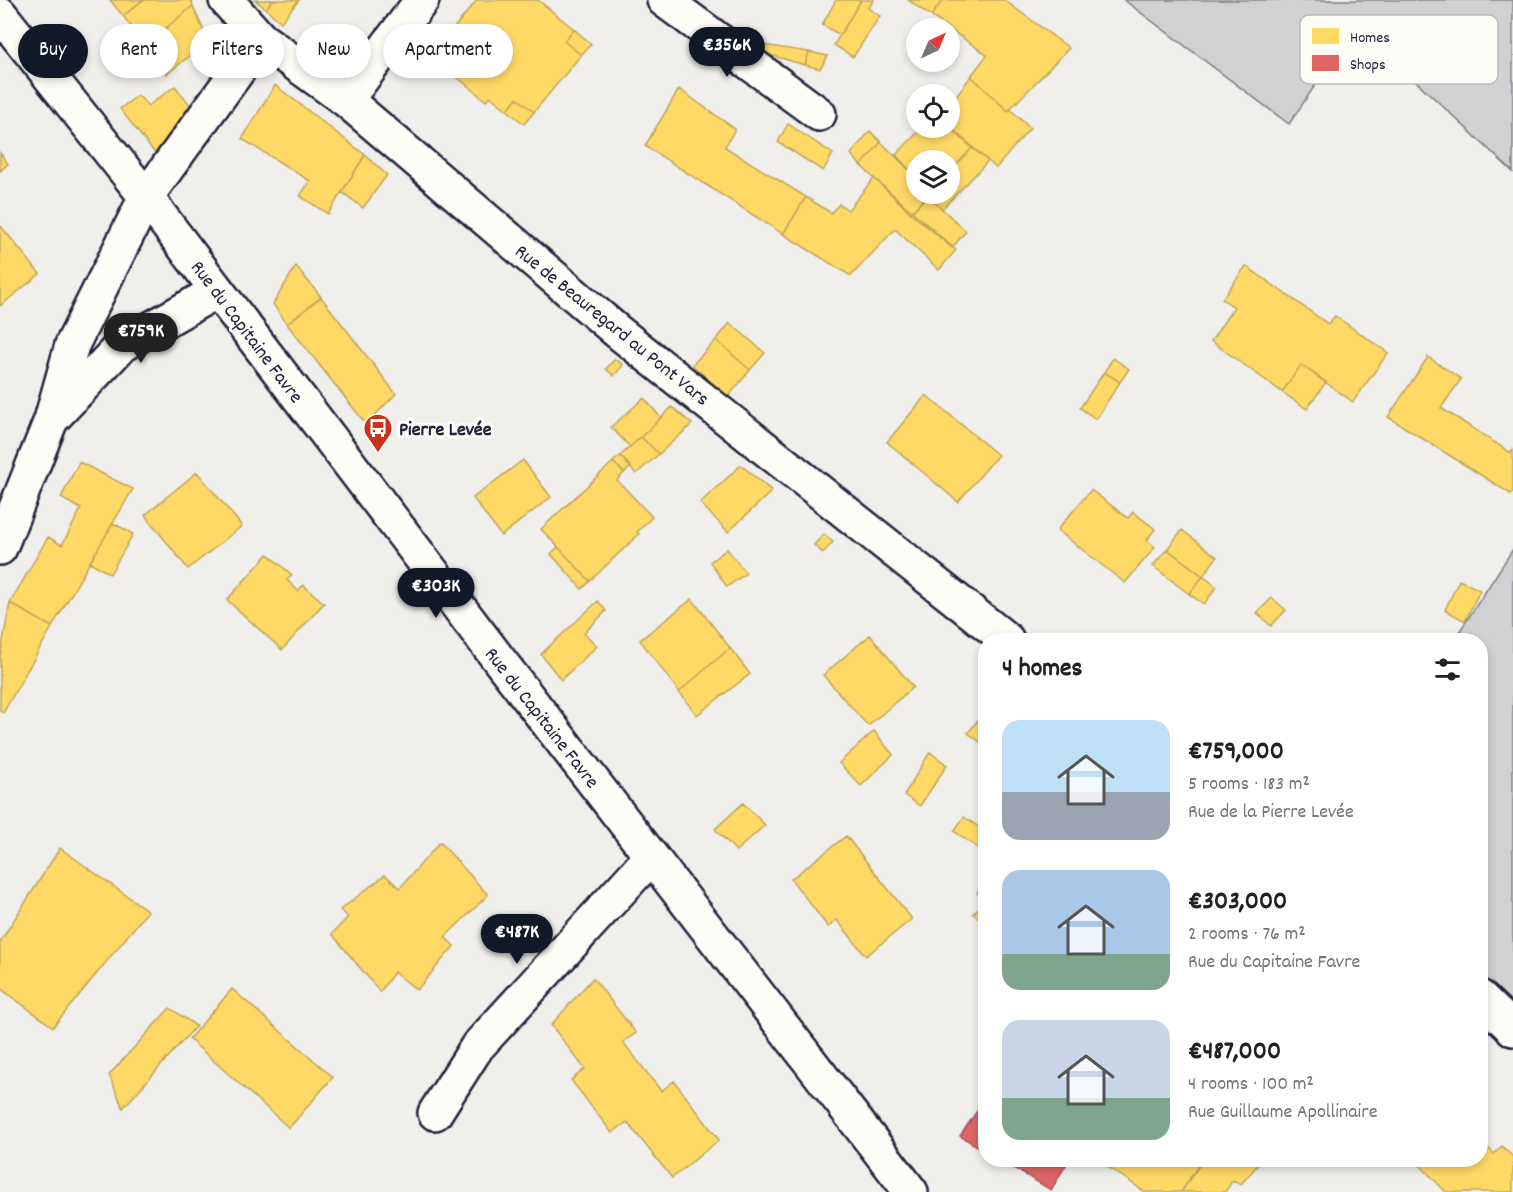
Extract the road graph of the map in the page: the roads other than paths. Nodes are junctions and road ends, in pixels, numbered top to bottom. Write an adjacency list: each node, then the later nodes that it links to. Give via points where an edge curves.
1 (226, 0): 5 (street, Rue de Beauregard au Pont Vars)
2 (422, 0): 8 (street)
3 (664, 0): 9 (street)
4 (0, 14): 10 (street, Rue du Capitaine Favre)
5 (248, 24)
6 (284, 56): 8 (street, Rue de Beauregard au Pont Vars)
7 (233, 78): 10 (street)
8 (346, 100): 14 (street, Rue de Beauregard au Pont Vars, via 618,332)
9 (819, 114)
10 (147, 197): 11 (street, Rue du Capitaine Favre); 12 (street, via 72,345)
11 (217, 291): 12 (street, via 122,345); 15 (street, Rue du Capitaine Favre)
12 (51, 420): 13 (street)
13 (0, 548)
14 (998, 633)
15 (651, 857): 18 (street, via 477,1047); 19 (street, Rue du Capitaine Favre)
16 (1488, 1004): 17 (street)
17 (1513, 1029)
18 (435, 1113)
19 (911, 1192)

